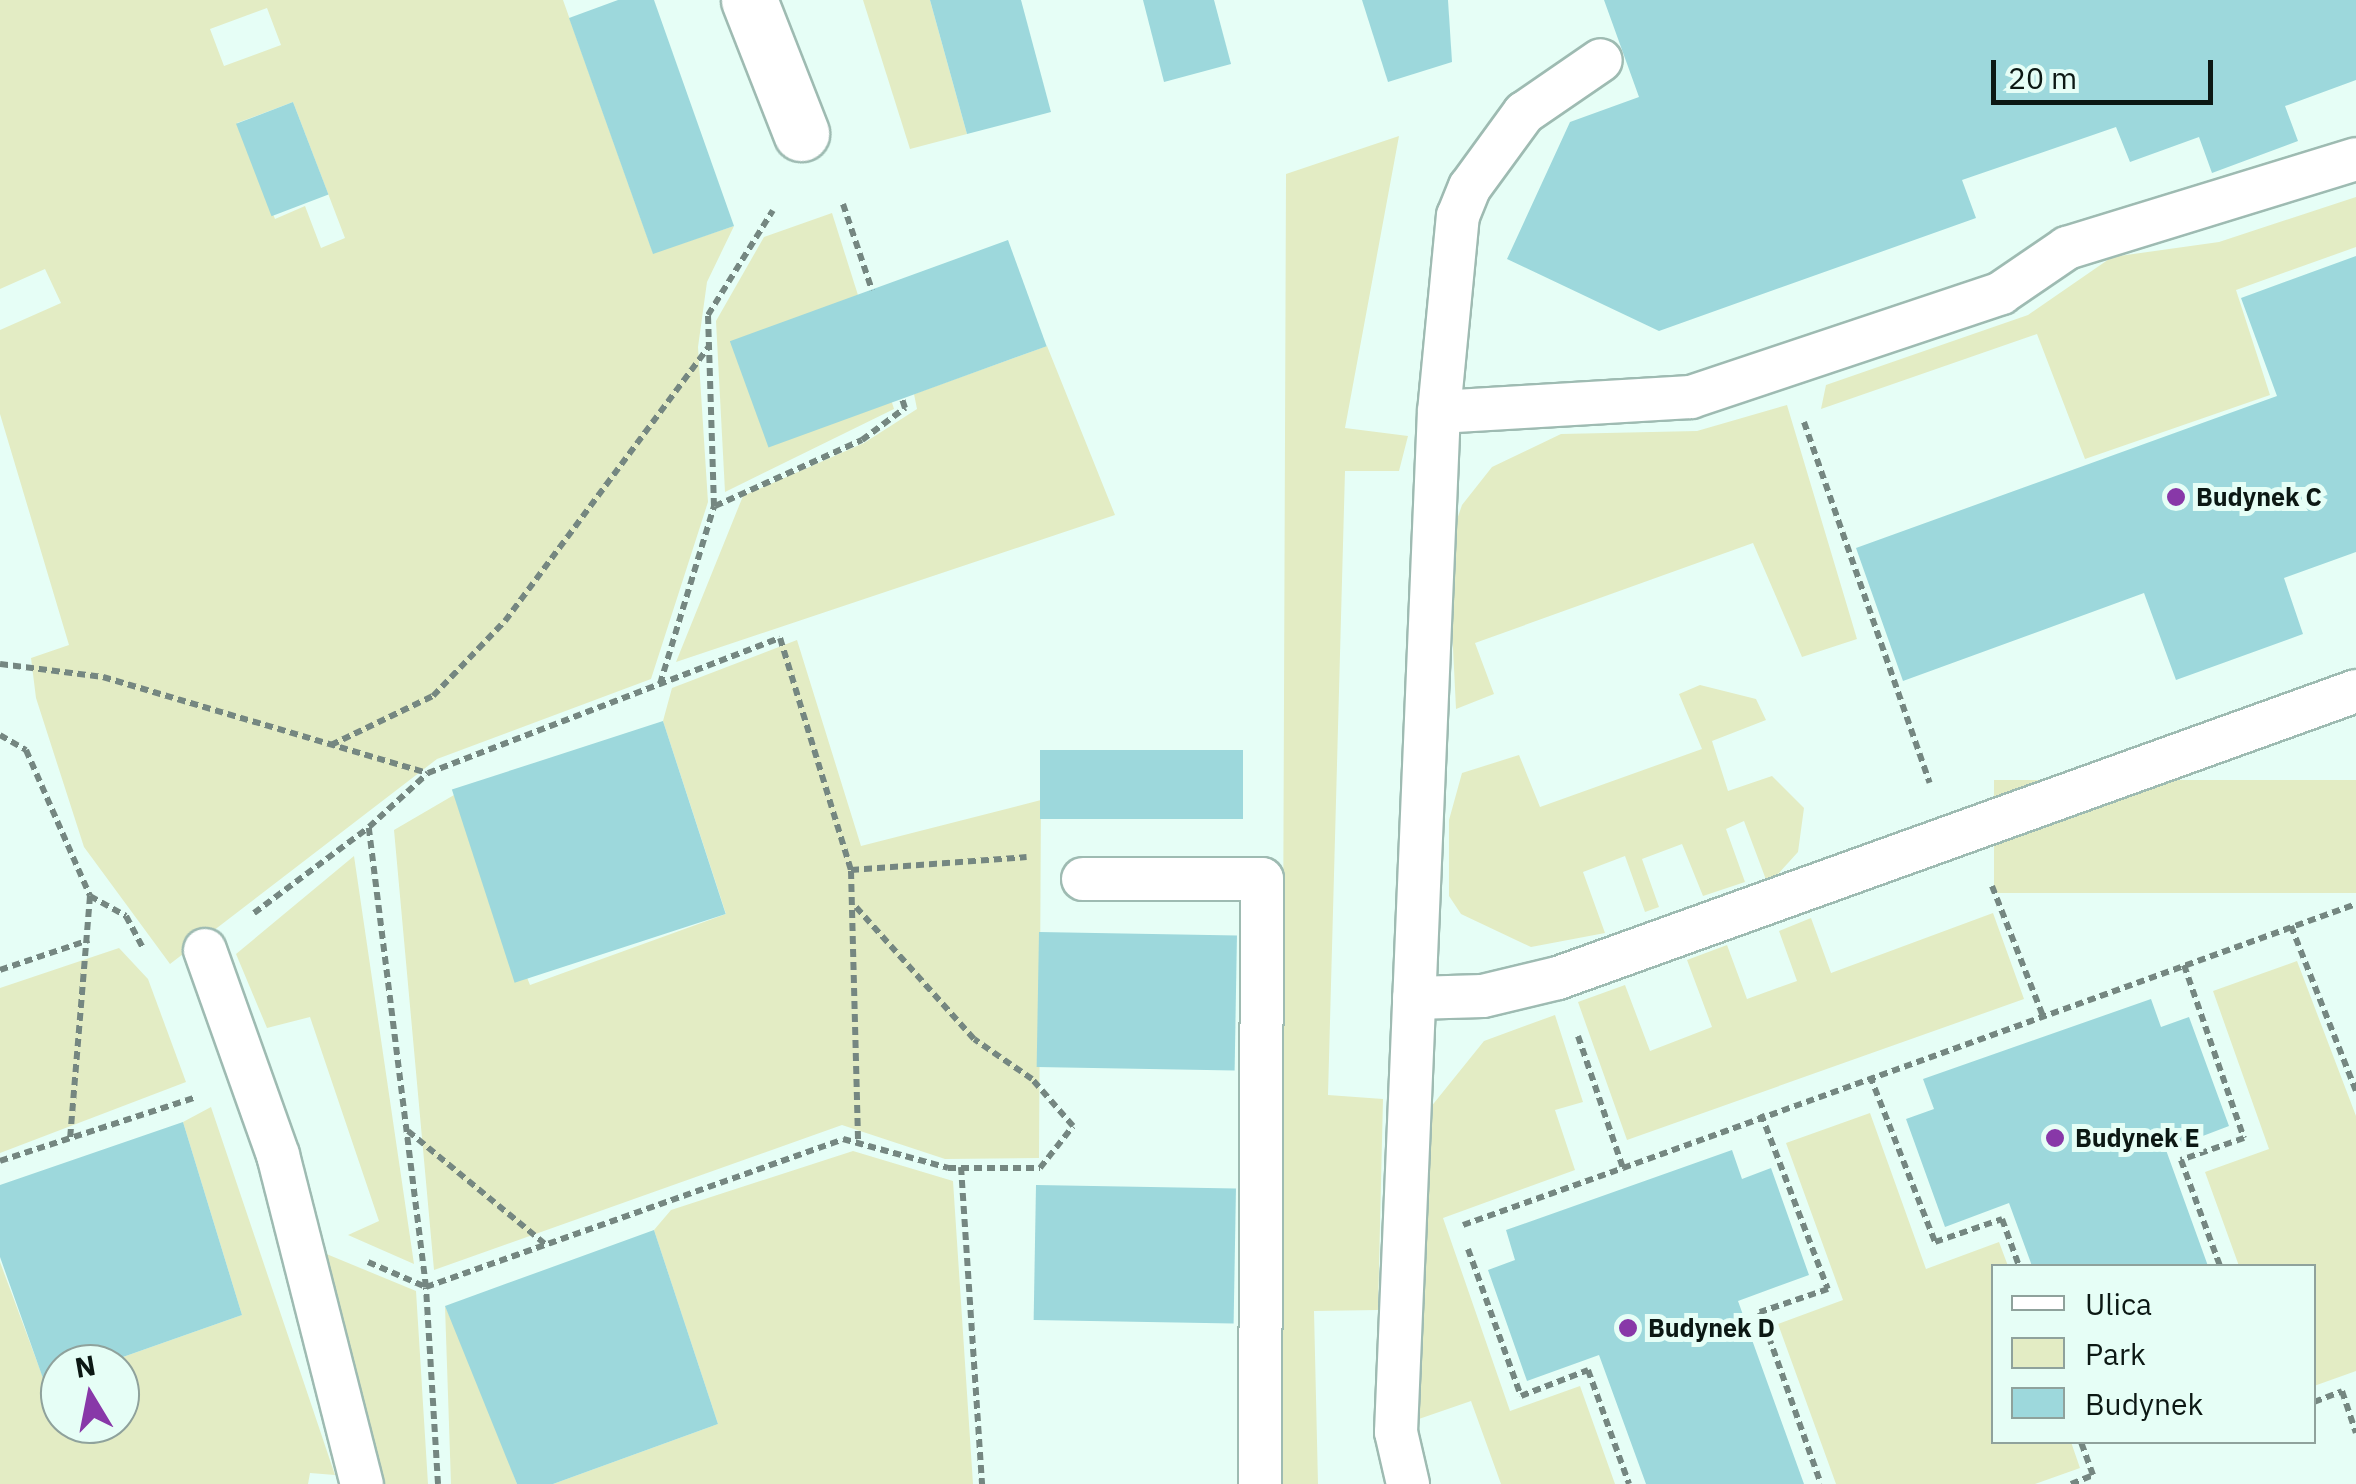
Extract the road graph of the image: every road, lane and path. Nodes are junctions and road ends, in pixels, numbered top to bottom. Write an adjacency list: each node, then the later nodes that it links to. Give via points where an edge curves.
1 (750, 0): 3 (street)
2 (1601, 60): 11 (lane, via 1524,113 1470,186 1458,216)
3 (801, 133)
4 (2356, 159): 9 (lane, via 2068,248 2000,293)
5 (842, 204): 7 (path)
6 (773, 210): 8 (path, via 708,314)
7 (872, 290)
8 (709, 346): 12 (path); 17 (path, via 505,621 433,696)
9 (1784, 364): 11 (lane, via 1664,402); 20 (path)
10 (902, 399): 12 (path, via 905,408 862,440)
11 (1440, 412): 32 (lane)
12 (714, 506): 14 (path)
13 (0, 664): 17 (path, via 103,677)
14 (660, 685): 18 (path); 21 (path, via 780,638)
15 (2356, 690): 20 (lane)
16 (0, 735): 23 (path, via 26,750)
17 (331, 745): 18 (path)
18 (428, 774): 19 (path)
19 (369, 827): 28 (path); 38 (path)
20 (1959, 833): 31 (lane); 33 (path)
21 (852, 870): 22 (path, via 1037,856); 25 (path)
22 (1082, 878): 55 (lane, via 1262,878)
23 (90, 896): 27 (path); 28 (path, via 126,916 162,982)
24 (2356, 904): 26 (path)
25 (856, 907): 40 (path); 42 (path, via 974,1039 1032,1079 1073,1126 1040,1168)
26 (2291, 926): 29 (path); 36 (path)
27 (89, 940): 30 (path); 39 (path)
28 (204, 950): 44 (lane, via 278,1155)
29 (2184, 966): 33 (path); 47 (path, via 2244,1138 2182,1160)
30 (0, 970)
31 (1558, 978): 32 (lane, via 1483,996); 43 (path)
32 (1414, 998): 56 (lane, via 1396,1432)
33 (2043, 1016): 34 (path)
34 (1870, 1076): 37 (path); 46 (path, via 1935,1242 2002,1219)
35 (194, 1080): 39 (path, via 199,1096)
36 (2356, 1091)
37 (1761, 1114): 43 (path); 58 (path, via 1828,1289 1760,1312)
38 (407, 1130): 45 (path); 48 (path)
39 (70, 1138): 41 (path)
40 (858, 1144): 42 (path); 45 (path, via 843,1139)
41 (0, 1161)
42 (961, 1167): 54 (path)
43 (1623, 1168): 57 (path, via 1460,1227 1522,1396 1588,1370)
44 (293, 1231): 48 (path); 52 (lane)
45 (546, 1244): 48 (path)
46 (2018, 1264)
47 (2219, 1264)
48 (426, 1287): 53 (path)
49 (2316, 1401): 50 (path, via 2342,1391)
50 (2356, 1433)
51 (2081, 1444): 59 (path, via 2092,1476)
52 (362, 1484)
53 (438, 1484)
54 (982, 1484)
55 (1260, 1484)
56 (1408, 1484)
57 (1629, 1484)
58 (1821, 1484)
59 (2071, 1484)

